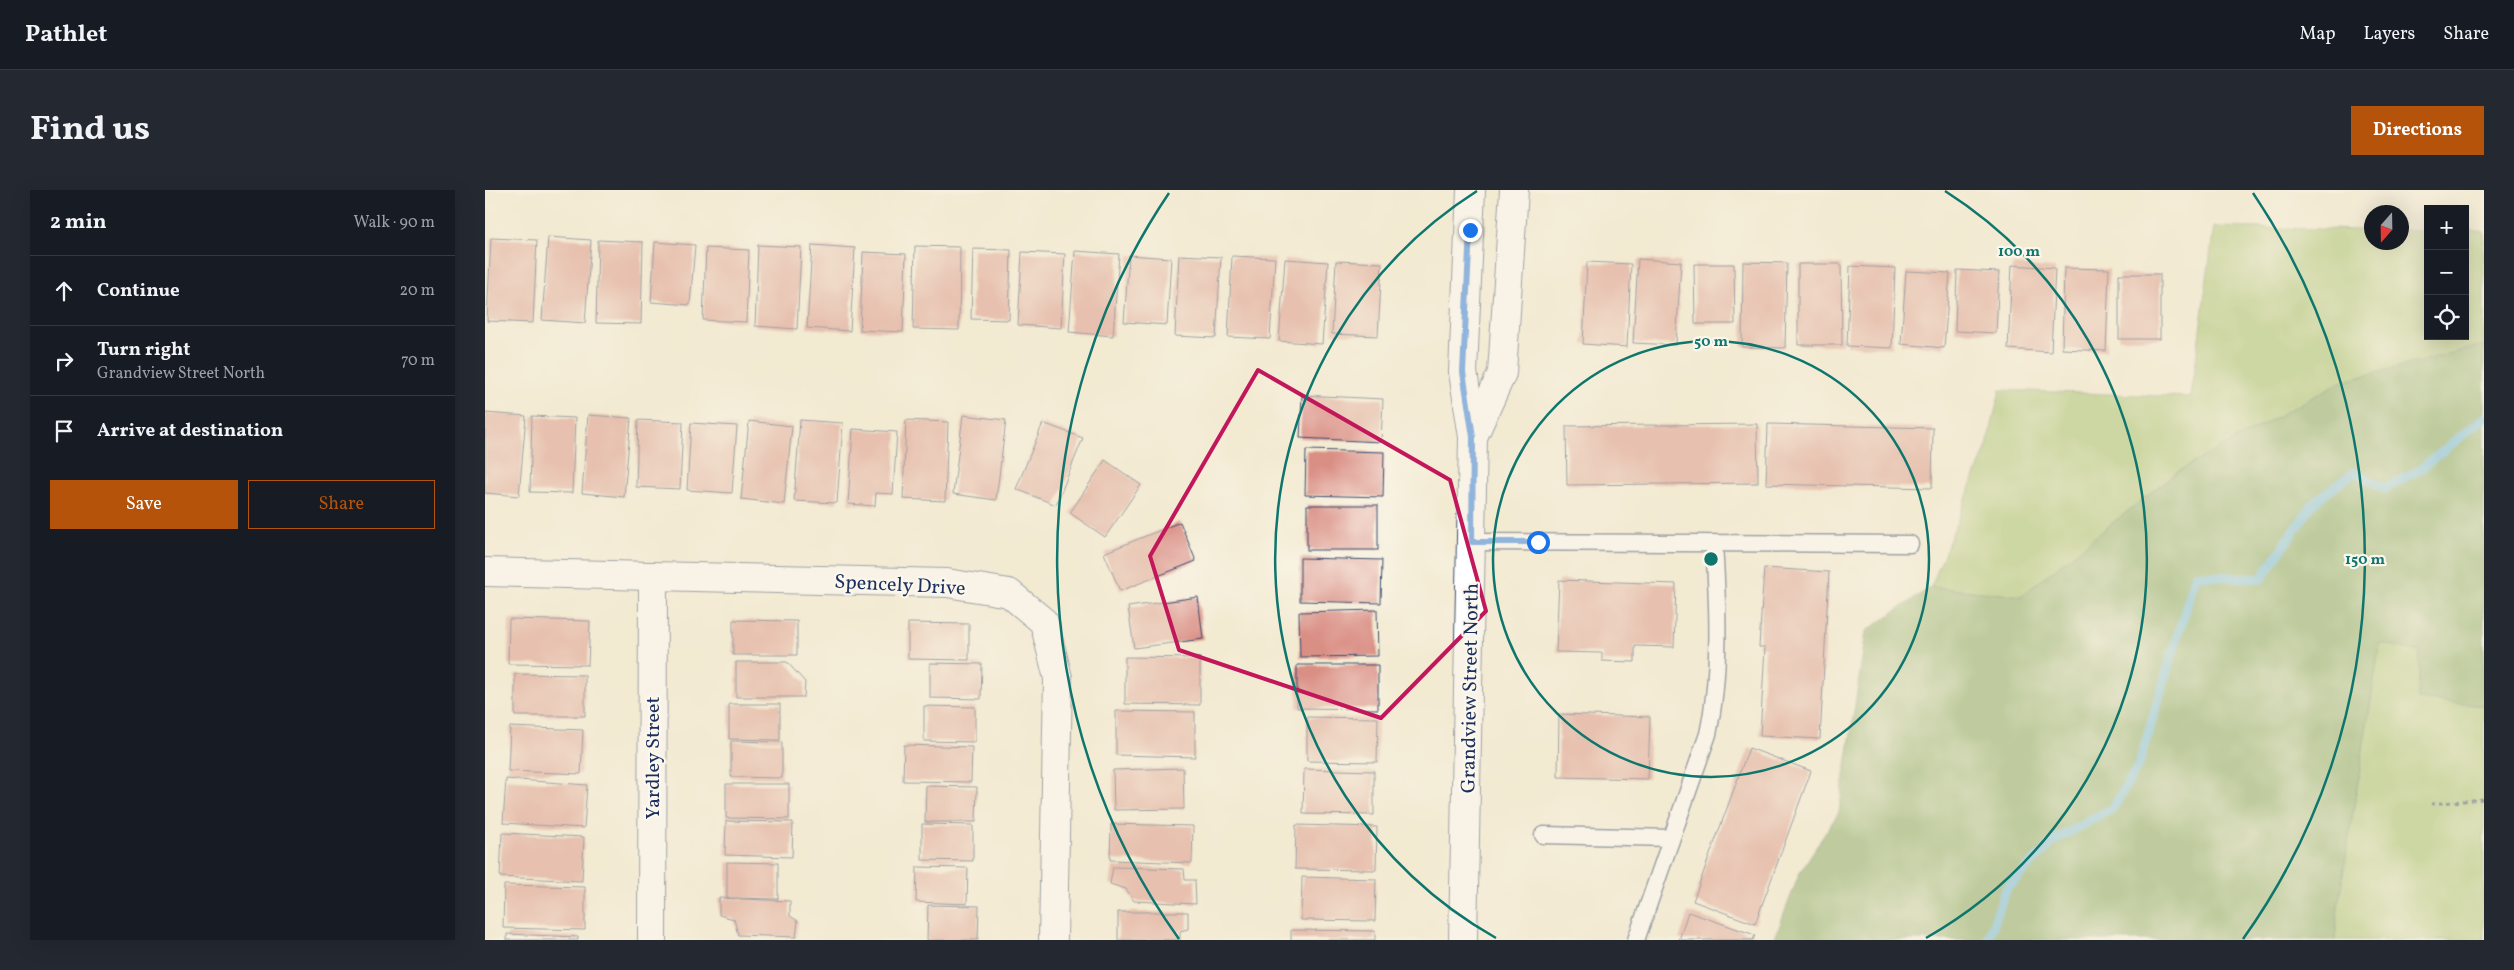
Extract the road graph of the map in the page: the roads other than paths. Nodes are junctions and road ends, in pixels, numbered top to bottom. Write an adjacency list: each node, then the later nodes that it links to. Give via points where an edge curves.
1 (1471, 190): 3 (street, Grandview Street North, via 1463,372)
2 (1514, 190): 3 (street, Grandview Street North, via 1502,373)
3 (1473, 437): 4 (street, Grandview Street North)
4 (1472, 542): 5 (lane); 13 (street, Grandview Street North)
5 (1714, 544): 6 (lane); 10 (lane, via 1717,583 1715,702 1708,734)
6 (1910, 544)
7 (485, 572): 8 (street, Spencely Drive)
8 (653, 577): 11 (street, Yardley Street); 12 (street, Spencely Drive, via 947,583 1009,593 1044,622 1058,678)
9 (1543, 835): 10 (lane)
10 (1671, 838): 14 (lane)
11 (652, 940)
12 (1053, 940)
13 (1463, 940)
14 (1636, 940)

